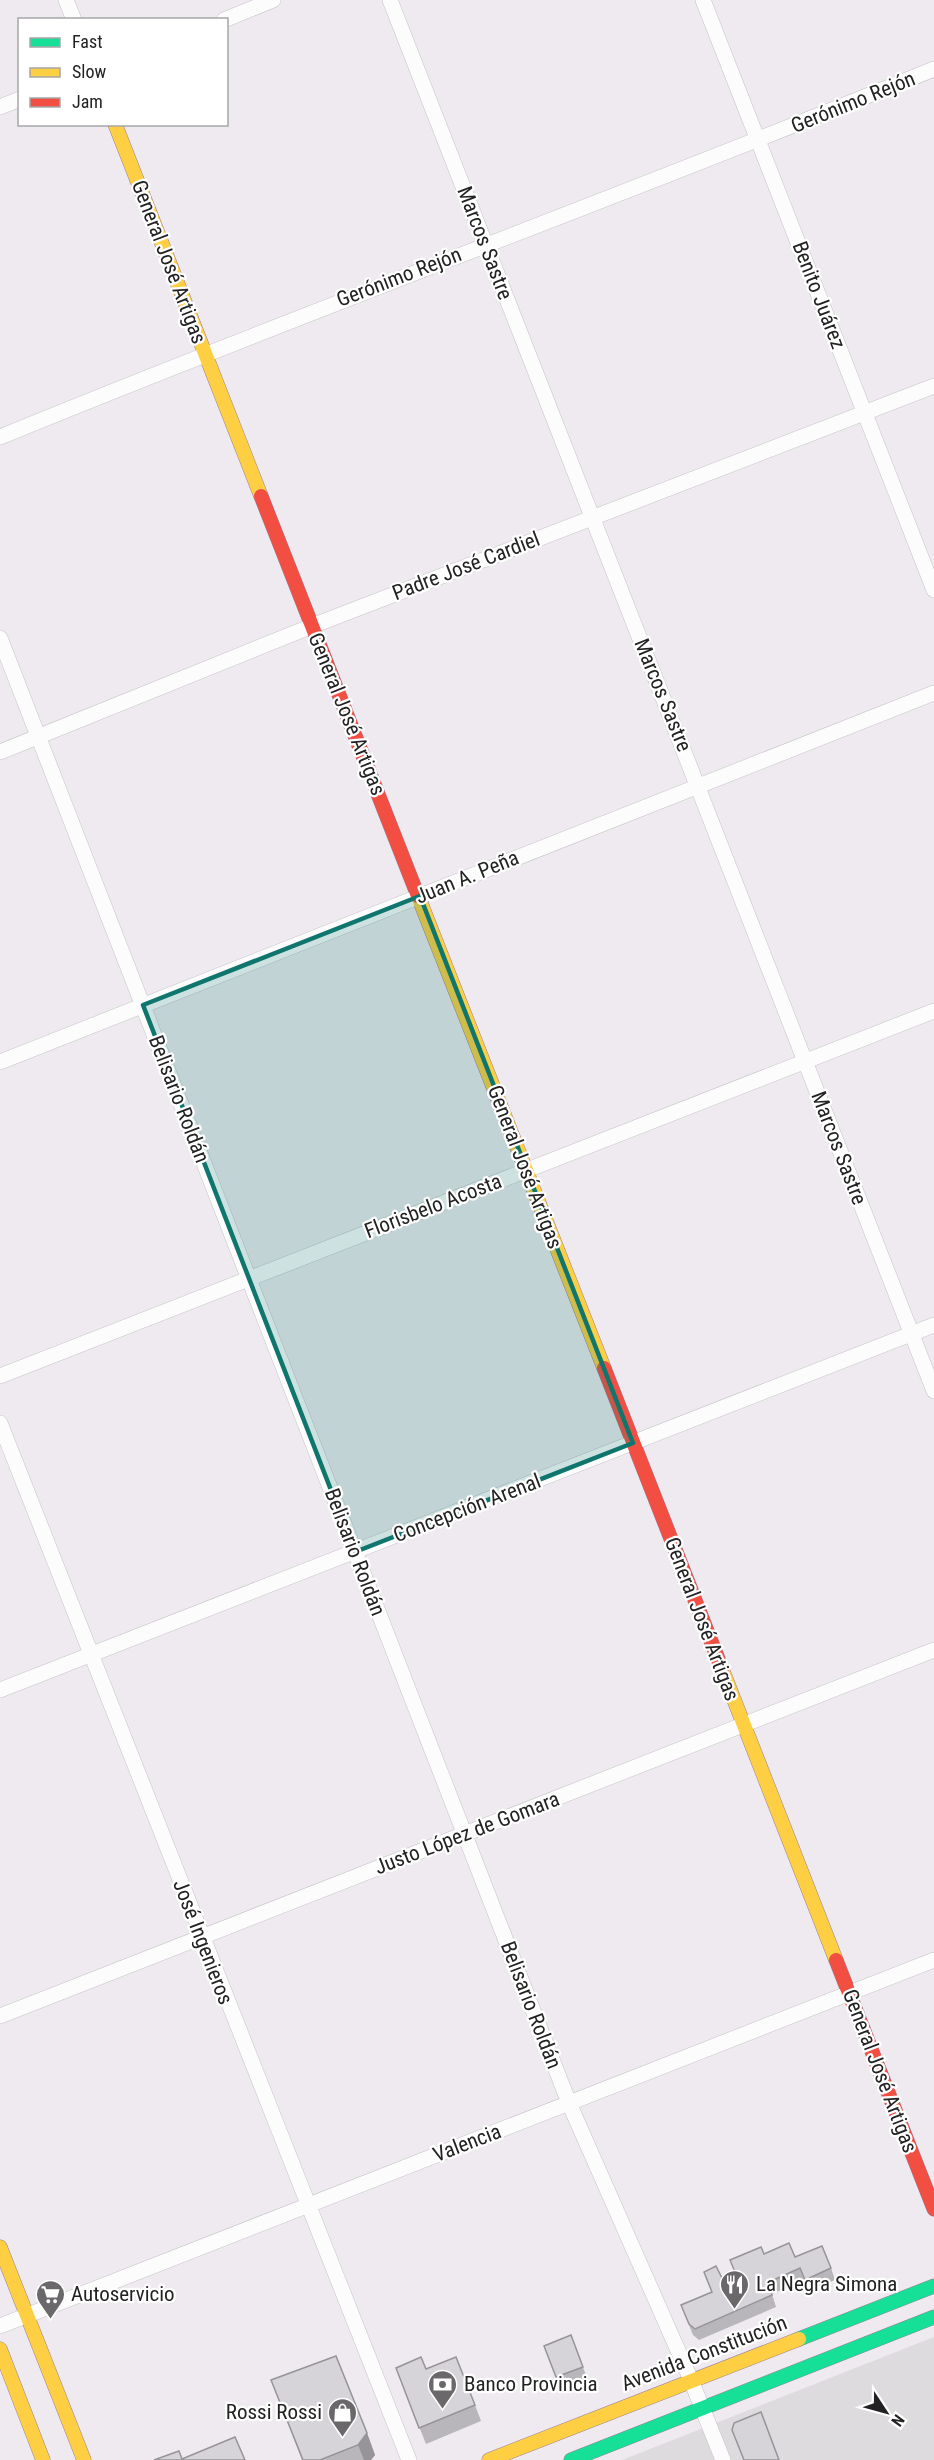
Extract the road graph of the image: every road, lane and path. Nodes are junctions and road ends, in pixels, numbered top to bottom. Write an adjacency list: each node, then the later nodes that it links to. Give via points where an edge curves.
1 (66, 0): 5 (street)
2 (273, 0): 6 (street)
3 (390, 0): 12 (street, Marcos Sastre)
4 (703, 0): 11 (street, Benito Juárez)
5 (73, 18)
6 (228, 18)
7 (934, 69): 11 (street, Gerónimo Rejón)
8 (18, 100): 9 (street)
9 (0, 107)
10 (116, 126): 13 (street, General José Artigas)
11 (758, 140): 12 (street, Gerónimo Rejón); 15 (street, Benito Juárez)
12 (485, 243): 13 (street, Gerónimo Rejón); 17 (street, Marcos Sastre)
13 (205, 353): 16 (street, Gerónimo Rejón); 19 (street, General José Artigas)
14 (934, 386): 15 (street, Padre José Cardiel)
15 (865, 414): 17 (street, Padre José Cardiel); 18 (street, Benito Juárez)
16 (0, 436)
17 (592, 516): 19 (street, Padre José Cardiel); 24 (street, Marcos Sastre)
18 (934, 590)
19 (312, 626): 22 (street, Padre José Cardiel); 25 (street, General José Artigas)
20 (0, 638): 22 (street, Belisario Roldán)
21 (934, 693): 24 (street, Juan A. Peña)
22 (39, 737): 23 (street, Padre José Cardiel); 26 (street, Belisario Roldán)
23 (0, 752)
24 (698, 786): 25 (street, Juan A. Peña); 28 (street, Marcos Sastre)
25 (420, 896): 26 (street, Juan A. Peña); 30 (street, General José Artigas)
26 (143, 1005): 29 (street, Juan A. Peña); 31 (street, Belisario Roldán)
27 (934, 1011): 28 (street, Florisbelo Acosta)
28 (805, 1060): 30 (street, Florisbelo Acosta); 33 (street, Marcos Sastre)
29 (0, 1062)
30 (526, 1170): 31 (street, Florisbelo Acosta); 37 (street, General José Artigas)
31 (249, 1278): 34 (street, Florisbelo Acosta); 38 (street, Belisario Roldán)
32 (934, 1325): 33 (street, Concepción Arenal)
33 (912, 1334): 35 (street, Marcos Sastre); 37 (street, Concepción Arenal)
34 (0, 1376)
35 (934, 1391)
36 (0, 1423): 40 (street, José Ingenieros)
37 (633, 1443): 38 (street, Concepción Arenal); 42 (street, General José Artigas)
38 (355, 1552): 40 (street, Concepción Arenal); 43 (street, Belisario Roldán)
39 (934, 1650): 42 (street, Justo López de Gomara)
40 (91, 1655): 41 (street, Concepción Arenal); 44 (street, José Ingenieros)
41 (0, 1690)
42 (744, 1725): 43 (street, Justo López de Gomara); 46 (street, General José Artigas)
43 (464, 1834): 44 (street, Justo López de Gomara); 48 (street, Belisario Roldán)
44 (201, 1937): 47 (street, Justo López de Gomara); 49 (street, José Ingenieros)
45 (934, 1960): 46 (street, Valencia)
46 (849, 1993): 48 (street, Valencia); 50 (street, General José Artigas)
47 (0, 2016)
48 (569, 2103): 49 (street, Valencia); 57 (street, Belisario Roldán)
49 (307, 2206): 53 (street, Valencia); 61 (street, José Ingenieros)
50 (934, 2209)
51 (0, 2247): 53 (street)
52 (934, 2286): 57 (street, Avenida Constitución)
53 (27, 2316): 55 (street, Valencia); 60 (street)
54 (934, 2317): 58 (street)
55 (0, 2326)
56 (0, 2349): 59 (street)
57 (691, 2380): 58 (street, Belisario Roldán); 62 (street, Avenida Constitución)
58 (703, 2408): 63 (street); 64 (street, Belisario Roldán)
59 (44, 2460)
60 (84, 2460)
61 (409, 2460)
62 (489, 2460)
63 (571, 2460)
64 (723, 2460)

